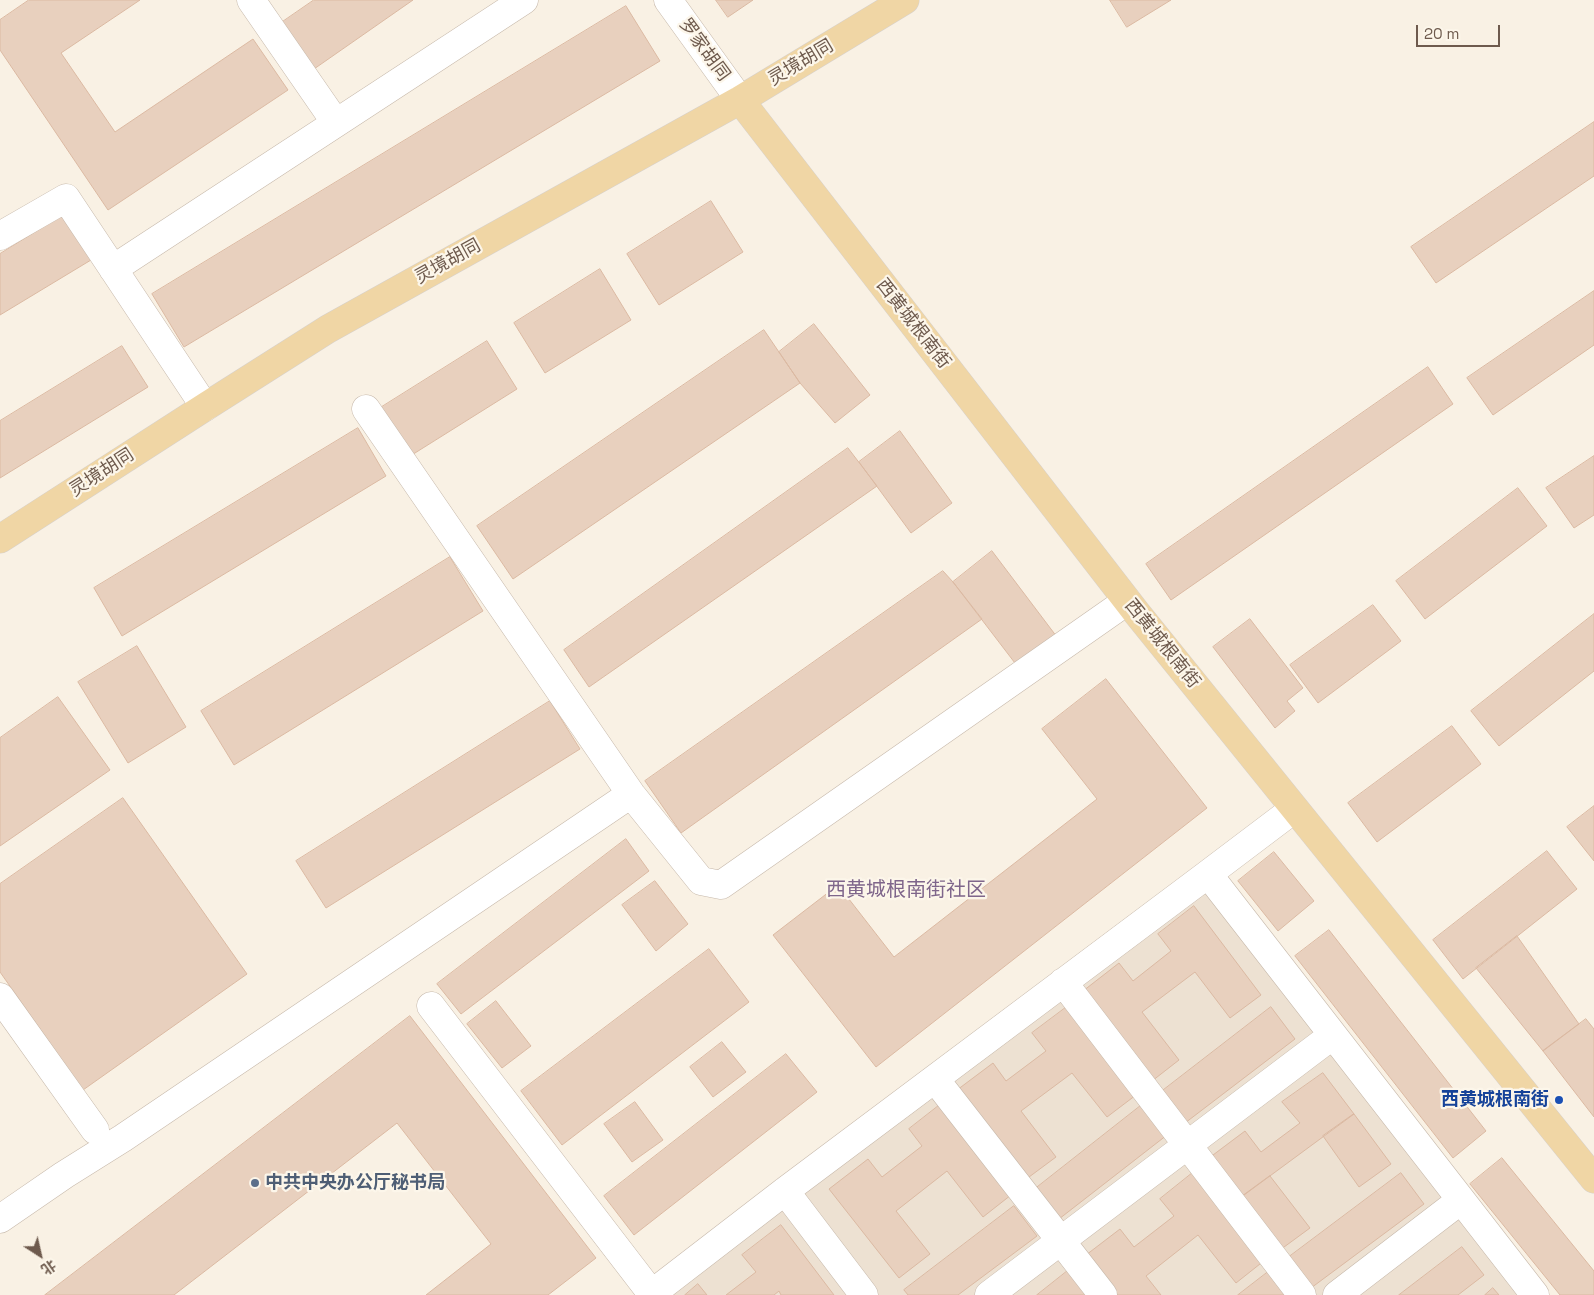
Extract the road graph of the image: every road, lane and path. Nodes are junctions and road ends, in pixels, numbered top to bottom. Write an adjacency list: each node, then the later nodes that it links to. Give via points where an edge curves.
1 (250, 0): 6 (street)
2 (524, 0): 6 (street)
3 (668, 0): 5 (street, 罗家胡同)
4 (905, 0): 5 (main road, 灵境胡同)
5 (740, 100): 9 (main road, 灵境胡同, via 328,329); 12 (main road, 西黄城根南街)
6 (336, 123): 8 (street)
7 (0, 236): 8 (street, via 66,198)
8 (113, 269): 9 (street)
9 (204, 407): 11 (main road, 灵境胡同)
10 (366, 409): 13 (street)
11 (0, 540)
12 (1127, 601): 13 (street, via 721,885 701,881); 14 (main road, 西黄城根南街)
13 (632, 794): 26 (street)
14 (1294, 809): 15 (street); 23 (main road, 西黄城根南街)
15 (1208, 874): 16 (street); 19 (street)
16 (1063, 982): 20 (street); 22 (street)
17 (0, 997): 21 (street)
18 (430, 1006): 28 (street)
19 (1333, 1035): 22 (street); 25 (street)
20 (935, 1079): 24 (street); 27 (street)
21 (95, 1130)
22 (1188, 1145): 27 (street); 32 (street)
23 (1594, 1179)
24 (784, 1191): 28 (street); 29 (street)
25 (1462, 1200): 33 (street); 34 (street)
26 (0, 1219)
27 (1061, 1241): 30 (street); 31 (street)
28 (651, 1294)
29 (864, 1295)
30 (989, 1295)
31 (1103, 1295)
32 (1302, 1295)
33 (1337, 1295)
34 (1535, 1295)

